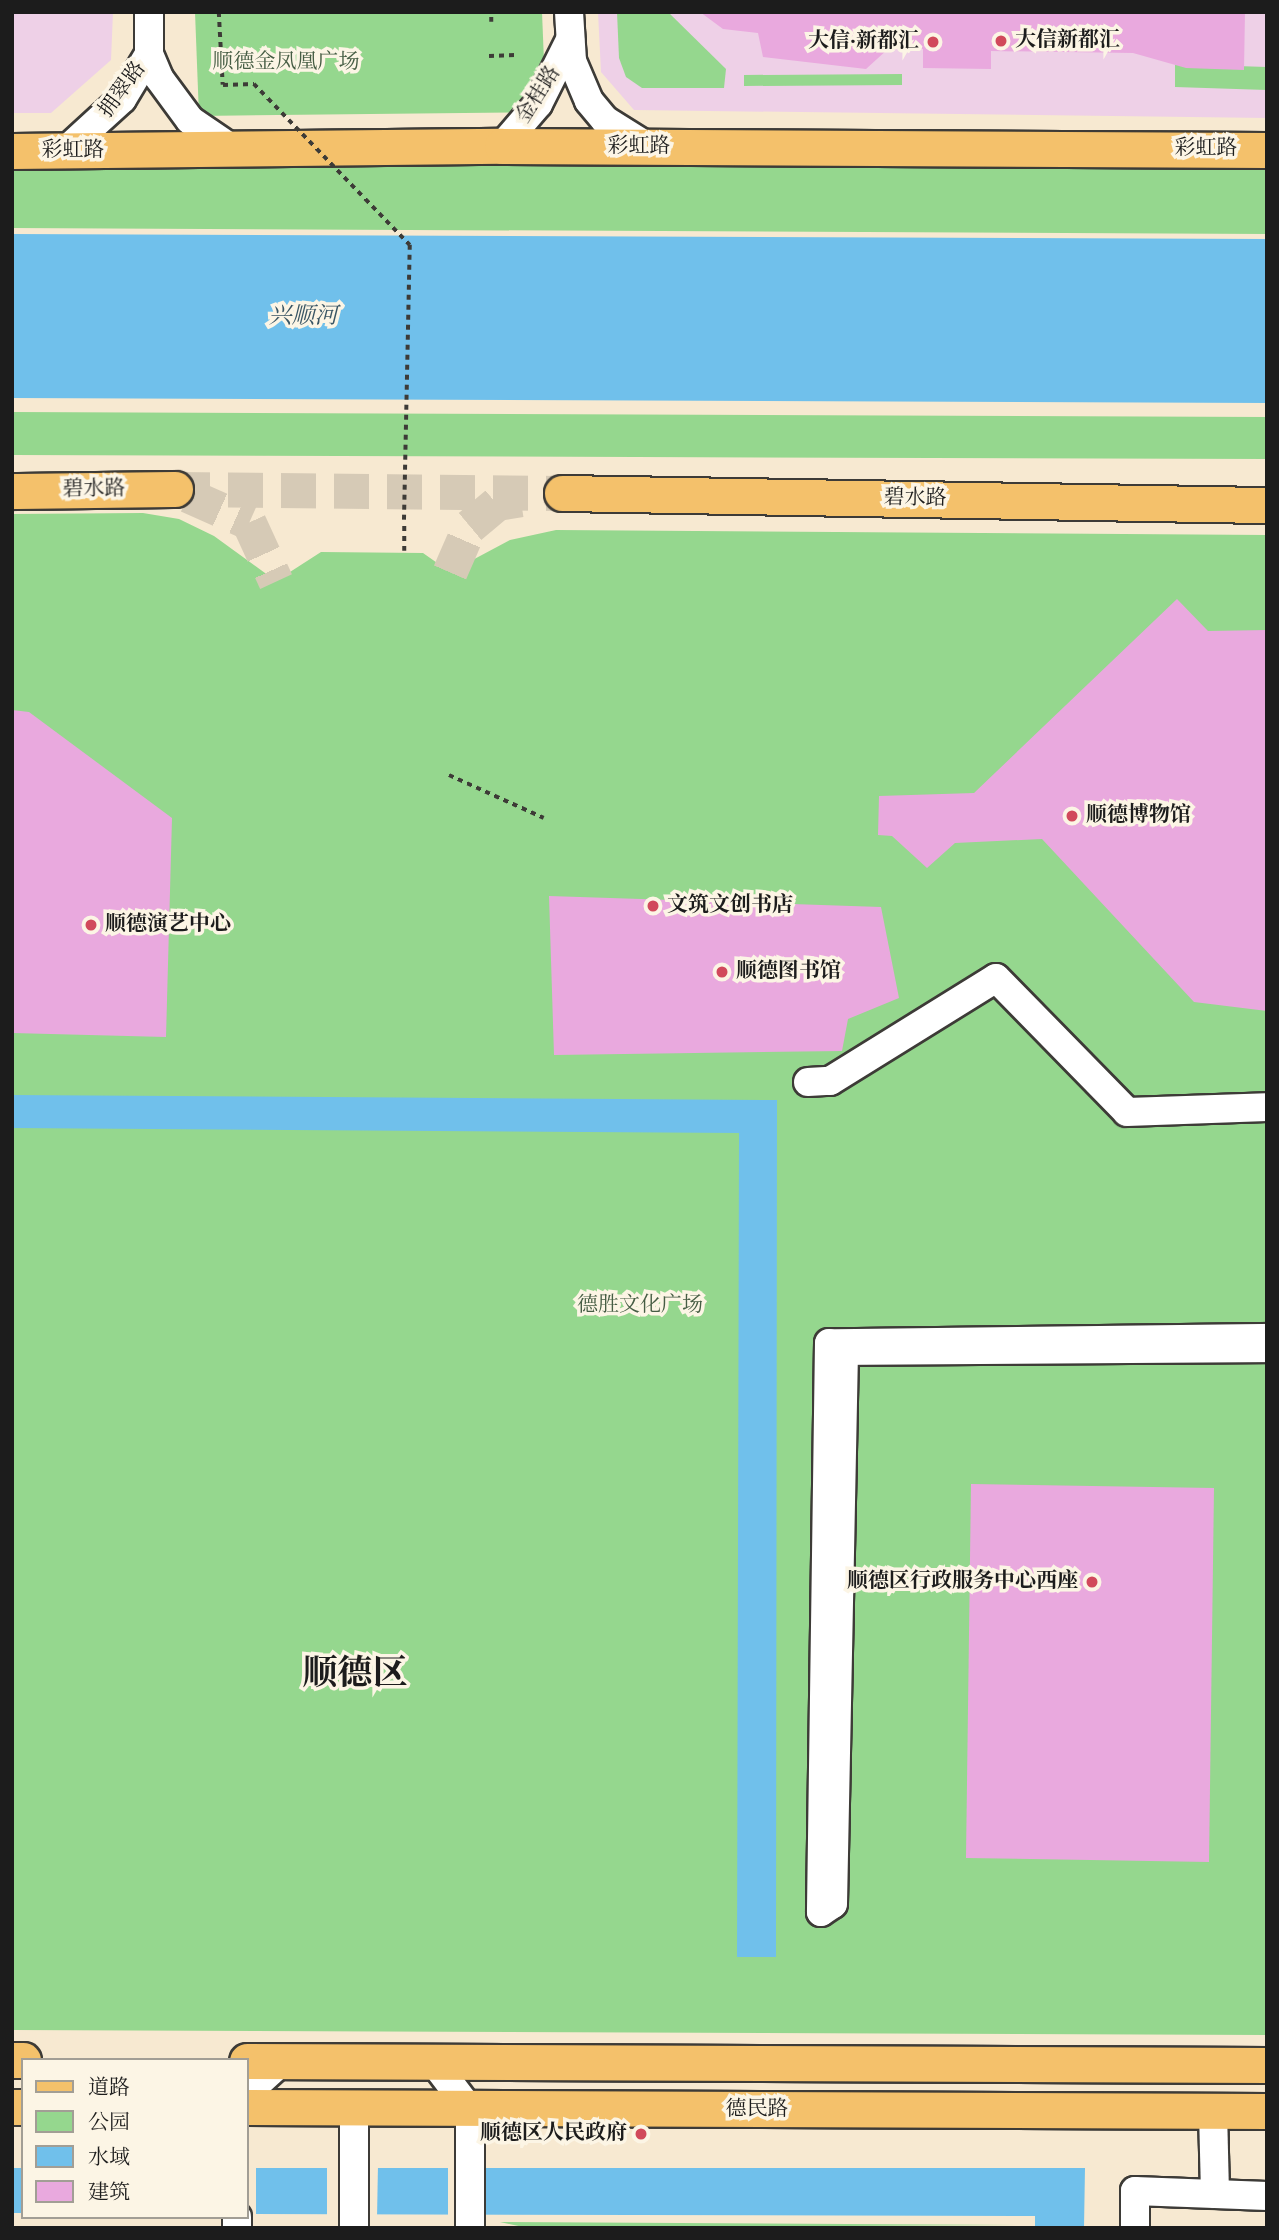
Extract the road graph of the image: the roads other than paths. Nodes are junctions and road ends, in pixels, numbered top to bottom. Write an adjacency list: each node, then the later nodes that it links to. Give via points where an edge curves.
1 (149, 12): 3 (street, 拥翠路)
2 (569, 26): 4 (street, 金桂路, via 538,104); 5 (street, 金桂路, via 589,101 625,135)
3 (149, 54): 6 (street, 拥翠路, via 173,101); 9 (street, 拥翠路, via 122,99)
4 (502, 146): 5 (main road, 彩虹路); 6 (main road, 彩虹路)
5 (648, 146): 7 (main road, 彩虹路)
6 (233, 150): 9 (main road, 彩虹路)
7 (1267, 150)
8 (12, 151): 9 (main road, 彩虹路)
9 (65, 151)
10 (175, 489): 11 (main road, 碧水路)
11 (12, 491)
12 (562, 493): 13 (main road, 碧水路)
13 (1267, 505)
14 (808, 1082): 15 (street, via 830,1081 996,978 1127,1112)
15 (1267, 1107)
16 (1267, 1338): 17 (street, via 829,1343 821,1912 833,1904 844,1351)
17 (1267, 1348)
18 (248, 2061): 19 (main road)
19 (282, 2061): 20 (main road); 22 (street)
20 (433, 2061): 21 (main road); 25 (street)
21 (1267, 2065)
22 (248, 2092)
23 (248, 2108): 24 (main road, 德民路)
24 (354, 2108): 25 (main road, 德民路); 30 (street)
25 (470, 2109): 26 (main road, 德民路); 31 (street)
26 (1213, 2111): 27 (main road, 德民路); 28 (street)
27 (1267, 2111)
28 (1215, 2194): 29 (street); 32 (street, via 1135,2191)
29 (1267, 2196)
30 (354, 2228)
31 (470, 2228)
32 (1135, 2228)

